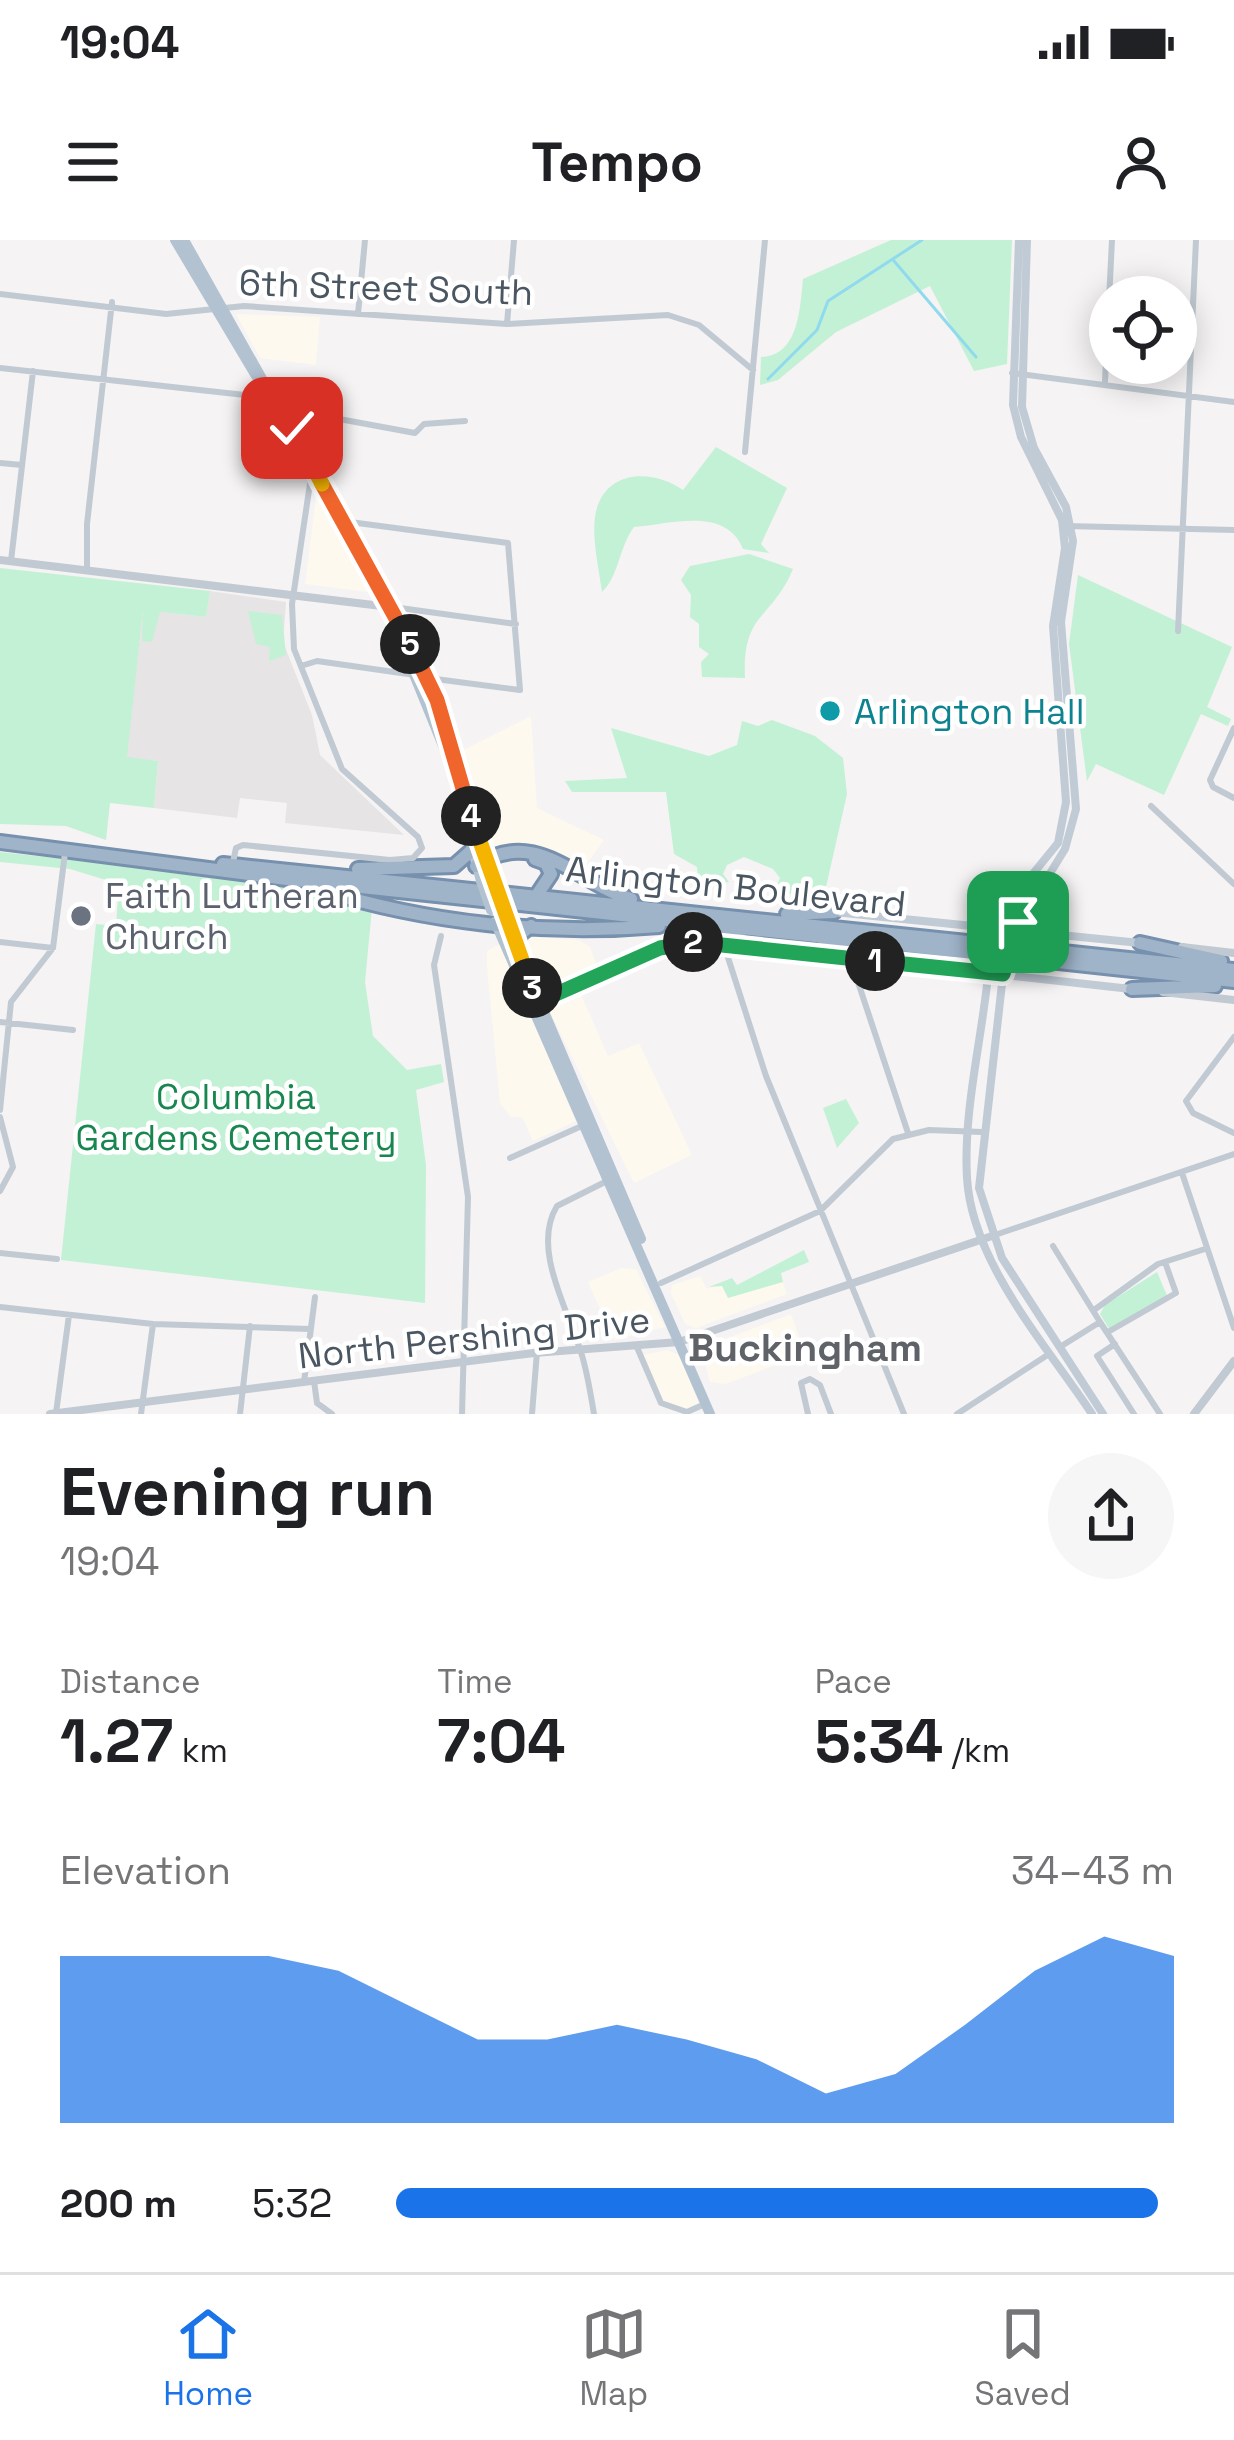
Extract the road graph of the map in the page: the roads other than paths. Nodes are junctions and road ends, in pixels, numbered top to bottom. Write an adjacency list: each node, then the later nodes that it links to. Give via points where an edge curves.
1 (179, 240): 11 (main road)
2 (365, 240): 12 (street)
3 (514, 240): 13 (street)
4 (765, 240): 15 (street)
5 (1023, 240): 17 (main road)
6 (1112, 240): 8 (street)
7 (1196, 240): 22 (street)
8 (1110, 276)
9 (0, 294): 10 (street, 6th Street South)
10 (112, 305): 11 (street, 6th Street South, via 184,314); 18 (street)
11 (221, 307): 12 (street, 6th Street South); 21 (main road)
12 (358, 314): 13 (street, 6th Street South)
13 (507, 324): 15 (street, 6th Street South, via 679,316)
14 (0, 368): 16 (street)
15 (753, 370): 26 (street)
16 (33, 371): 18 (street); 28 (street)
17 (1016, 375): 19 (street); 31 (main road, via 1029,436)
18 (103, 379): 21 (street); 35 (street)
19 (1089, 381)
20 (1114, 384): 22 (street)
21 (268, 390): 25 (main road)
22 (1189, 400): 23 (street); 32 (street)
23 (1234, 402)
24 (465, 421): 25 (street, via 424,424 415,433 316,416)
25 (289, 429): 29 (main road); 30 (main road)
26 (745, 452)
27 (0, 463): 28 (street)
28 (22, 465): 34 (street)
29 (311, 477): 30 (main road); 36 (street)
30 (341, 524): 37 (main road); 38 (street, via 508,543)
31 (1067, 526): 32 (street); 62 (main road, via 1054,626 1064,823); 63 (main road, via 1073,566 1061,622 1076,809 1065,849)
32 (1183, 527): 33 (street); 39 (street)
33 (1234, 530)
34 (6, 560): 35 (street)
35 (87, 569): 36 (street)
36 (296, 592): 37 (street); 40 (street, via 290,634)
37 (386, 606): 38 (street); 41 (main road)
38 (516, 624): 41 (street, via 520,690)
39 (1178, 631)
40 (301, 666): 41 (street, via 317,661); 50 (street, Arlington Boulevard, via 342,769 420,838 421,852 404,860 243,845)
41 (422, 676): 45 (main road)
42 (1234, 728): 43 (street, via 1210,784)
43 (1234, 798)
44 (1151, 806): 54 (street)
45 (466, 814): 48 (main road); 51 (main road)
46 (0, 842): 47 (highway, Arlington Boulevard)
47 (65, 849): 49 (highway, Arlington Boulevard); 69 (street)
48 (471, 851): 51 (main road); 52 (highway, via 454,866)
49 (203, 864): 50 (highway, Arlington Boulevard); 53 (highway, Arlington Boulevard)
50 (232, 864): 52 (highway, Arlington Boulevard)
51 (484, 871): 55 (highway, via 519,859 544,862 550,880); 58 (main road, bridge); 59 (highway, via 520,853 546,855 616,894)
52 (320, 872): 55 (highway, Arlington Boulevard)
53 (287, 879): 58 (highway, via 387,910); 59 (highway, Arlington Boulevard)
54 (1234, 884)
55 (537, 896): 59 (highway, Arlington Boulevard)
56 (834, 912): 57 (highway); 62 (main road)
57 (733, 915): 59 (highway, Arlington Boulevard); 75 (highway, Arlington Boulevard)
58 (498, 917): 60 (highway); 71 (main road); 81 (main road)
59 (687, 917): 60 (highway, via 584,931); 61 (highway, Arlington Boulevard)
60 (531, 926): 71 (highway)
61 (714, 926): 64 (highway, Arlington Boulevard); 70 (highway)
62 (998, 931): 63 (main road); 76 (main road, bridge)
63 (1013, 932): 67 (main road); 77 (main road, bridge)
64 (788, 933): 74 (highway); 78 (highway, Arlington Boulevard)
65 (441, 936): 120 (street, via 434,965 468,1197)
66 (0, 942): 69 (street)
67 (1140, 943): 72 (street); 75 (highway)
68 (724, 945): 70 (street); 81 (street, via 660,948); 95 (street, via 736,996)
69 (53, 948): 82 (street, via 16,992)
70 (763, 950): 73 (street)
71 (517, 952): 81 (main road)
72 (1234, 953)
73 (850, 958): 74 (street); 88 (street)
74 (906, 964): 76 (main road)
75 (1234, 966)
76 (989, 969): 77 (main road); 87 (main road)
77 (1003, 970): 79 (main road); 87 (main road)
78 (1234, 983): 79 (highway)
79 (1132, 989): 80 (street)
80 (1234, 1000)
81 (535, 1004): 86 (main road)
82 (5, 1022): 83 (street); 85 (street)
83 (74, 1030)
84 (1234, 1037): 89 (street, via 1190,1093 1188,1108)
85 (0, 1114): 94 (street, via 13,1156)
86 (587, 1123): 91 (street); 93 (main road)
87 (976, 1132): 88 (street); 96 (main road)
88 (908, 1133): 95 (street)
89 (1234, 1133)
90 (1234, 1154): 92 (street, North Pershing Drive)
91 (511, 1158)
92 (1182, 1173): 96 (street, North Pershing Drive); 98 (street)
93 (611, 1179): 102 (main road); 114 (main road); 117 (street, via 557,1206 548,1227)
94 (0, 1191)
95 (820, 1211): 102 (street); 103 (street)
96 (989, 1236): 103 (street, North Pershing Drive); 118 (main road)
97 (1053, 1246): 106 (street)
98 (1206, 1248): 101 (street); 111 (street)
99 (0, 1253): 100 (street)
100 (57, 1259)
101 (1165, 1262): 106 (street); 113 (street, via 1176,1293)
102 (661, 1283): 114 (main road)
103 (849, 1285): 114 (street, North Pershing Drive); 138 (street)
104 (315, 1297): 112 (street)
105 (0, 1307): 107 (street)
106 (1094, 1310): 108 (street)
107 (68, 1315): 109 (street); 129 (street)
108 (1100, 1322): 113 (street); 118 (street)
109 (153, 1324): 110 (street); 125 (street)
110 (250, 1326): 112 (street); 123 (street)
111 (1234, 1328)
112 (310, 1329): 122 (street)
113 (1108, 1333): 115 (street)
114 (682, 1341): 116 (street, North Pershing Drive); 126 (main road)
115 (1115, 1344): 128 (street); 142 (street, via 1094,1358)
116 (636, 1345): 117 (street, North Pershing Drive); 127 (street, via 661,1402)
117 (580, 1349): 119 (street, North Pershing Drive); 135 (street)
118 (1055, 1350): 139 (street); 140 (main road); 141 (main road)
119 (537, 1352): 120 (street, North Pershing Drive); 134 (street)
120 (466, 1361): 122 (street, North Pershing Drive); 133 (street)
121 (1234, 1361): 143 (street)
122 (309, 1382): 123 (street, North Pershing Drive); 124 (street)
123 (243, 1390): 125 (street, North Pershing Drive); 130 (street)
124 (317, 1403): 131 (street); 132 (street)
125 (141, 1408): 129 (street, North Pershing Drive)
126 (712, 1408): 127 (street)
127 (687, 1412)
128 (1157, 1413)
129 (54, 1414)
130 (240, 1414)
131 (316, 1414)
132 (332, 1414)
133 (462, 1414)
134 (532, 1414)
135 (594, 1414)
136 (808, 1414): 137 (street, via 799,1393 810,1379)
137 (831, 1414)
138 (904, 1414)
139 (957, 1414)
140 (1092, 1414)
141 (1102, 1414)
142 (1134, 1414)
143 (1194, 1414)

